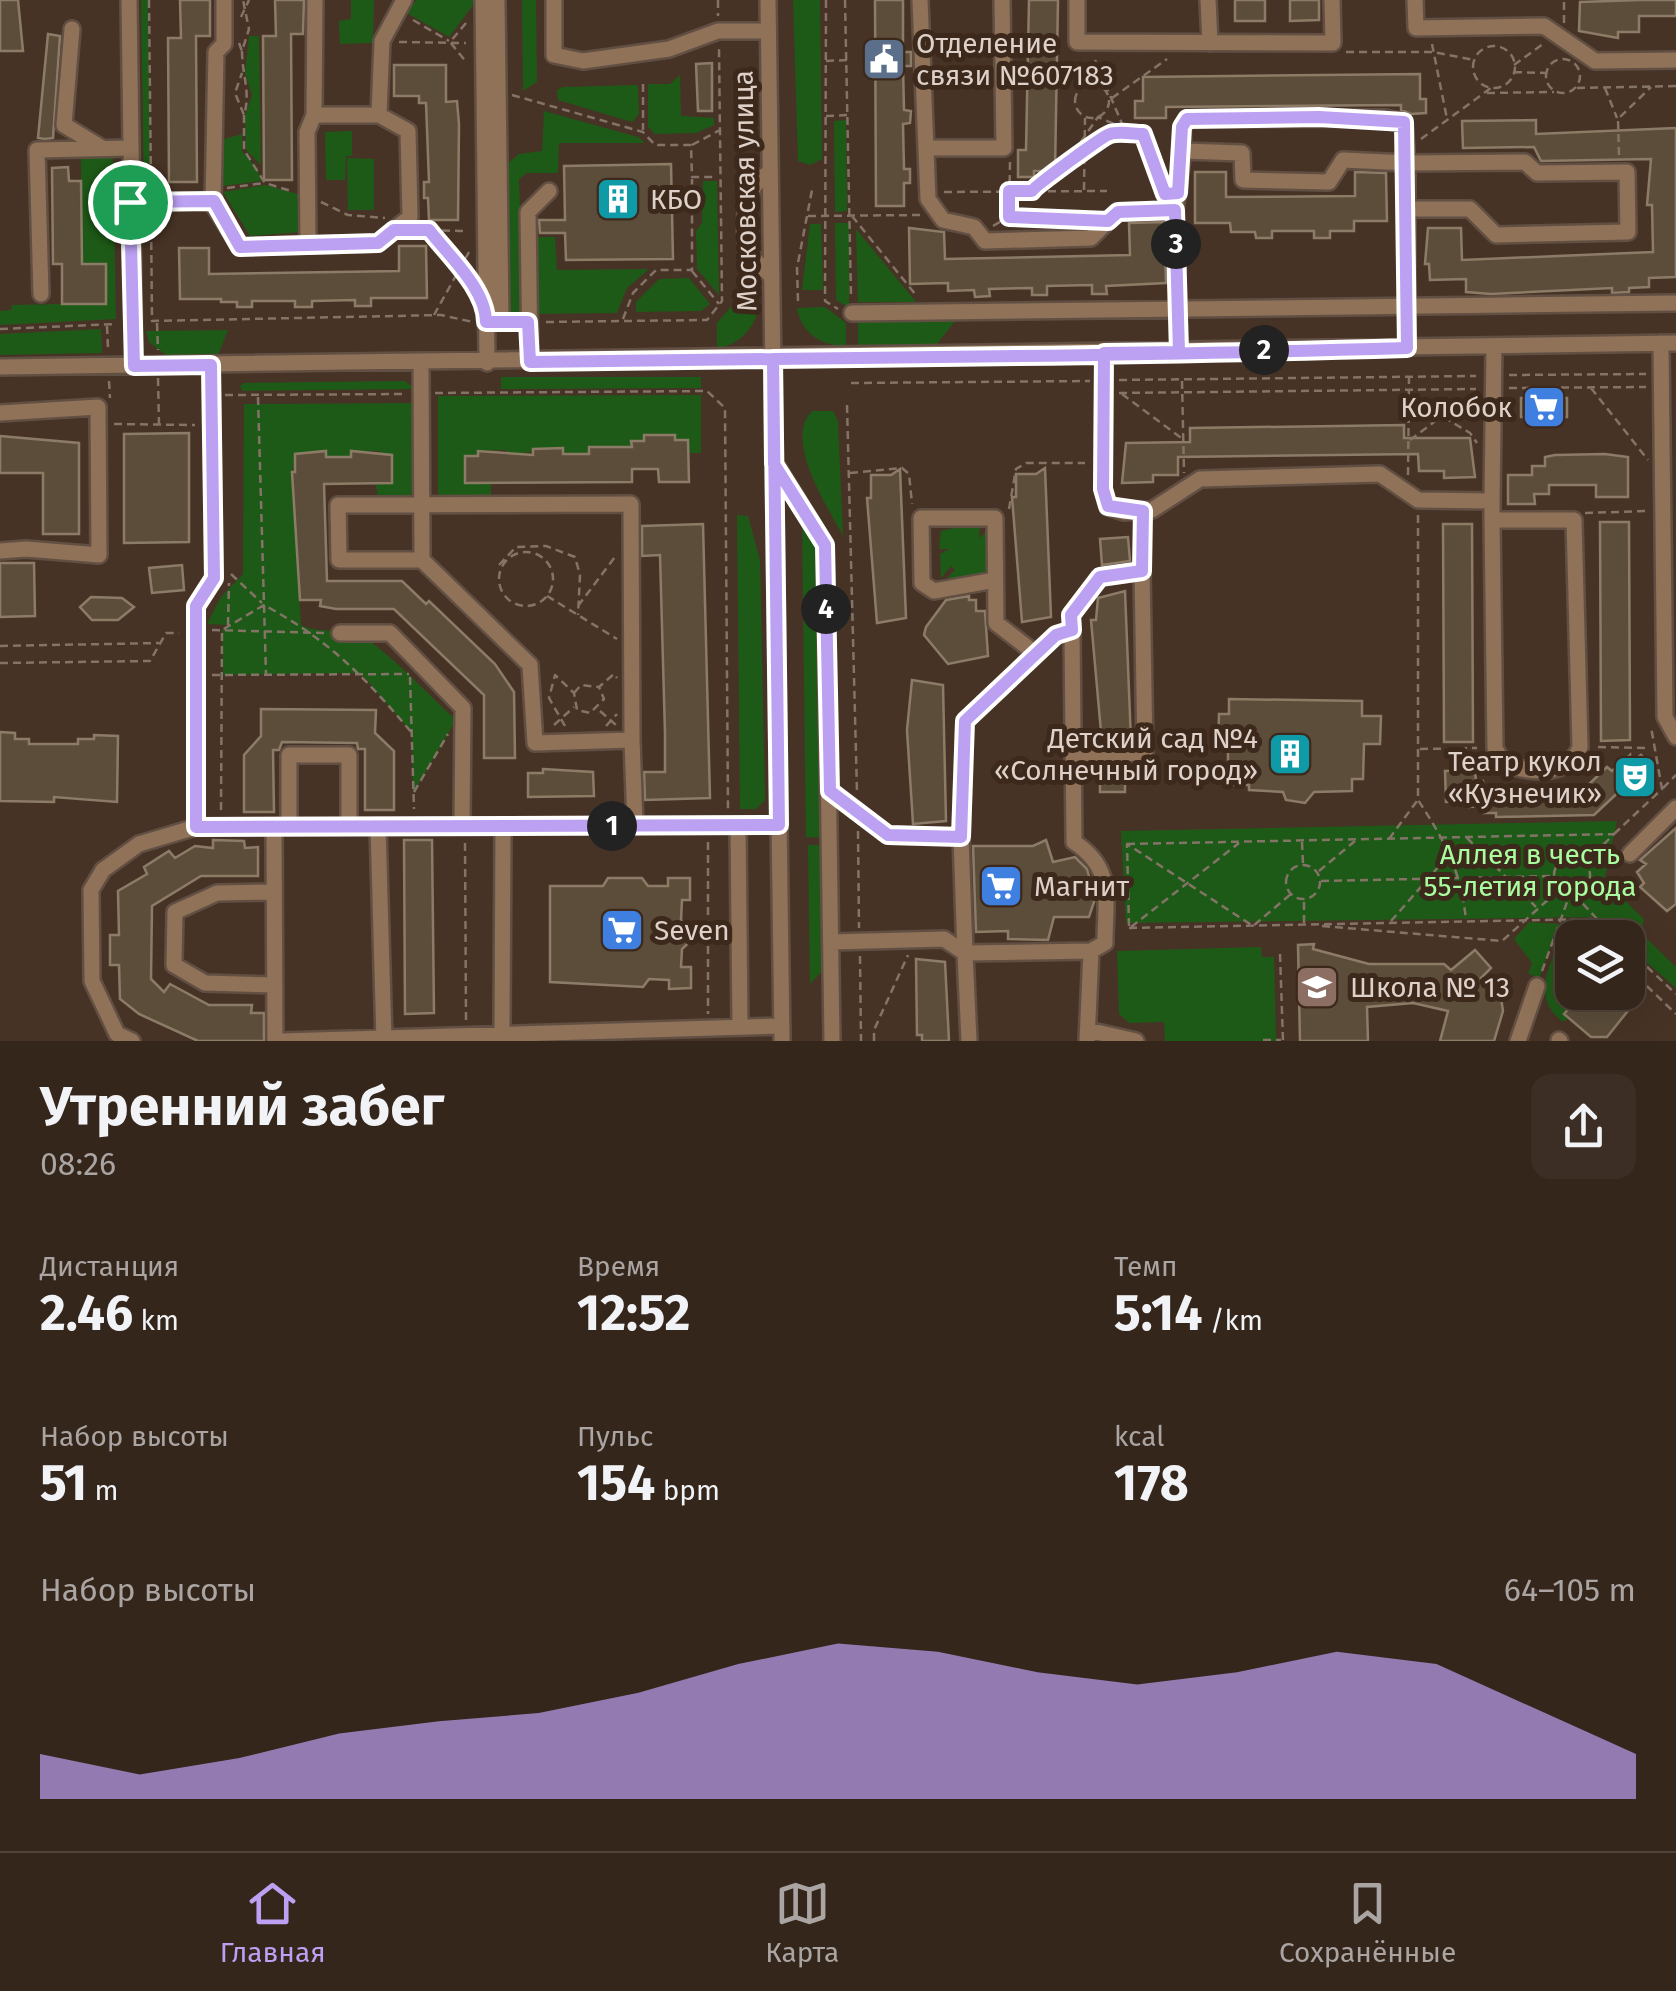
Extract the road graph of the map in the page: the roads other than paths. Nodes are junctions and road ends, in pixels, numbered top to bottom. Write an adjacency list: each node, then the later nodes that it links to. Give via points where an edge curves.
1 (130, 0): 22 (street)
2 (224, 0): 28 (street, via 224,44 216,52)
3 (315, 0): 19 (street)
4 (483, 0): 39 (street)
5 (497, 0): 39 (street)
6 (554, 0): 16 (street, via 554,55 582,61 670,49 718,32)
7 (768, 0): 16 (street, Московская улица)
8 (920, 0): 23 (street)
9 (1002, 0): 23 (street, via 1004,148)
10 (1078, 0): 17 (street, via 1078,42)
11 (1208, 0): 17 (street)
12 (1332, 0): 17 (street, via 1333,43)
13 (1416, 0): 18 (street, via 1416,28 1544,26 1595,61)
14 (401, 5): 20 (street, via 382,41)
15 (72, 29): 21 (street, via 64,125)
16 (768, 31): 26 (street, Московская улица)
17 (1210, 43)
18 (1676, 60)
19 (314, 115): 20 (street); 32 (street, via 307,132)
20 (379, 115): 32 (street, via 408,131 410,216 378,243)
21 (102, 148): 22 (street); 34 (street, via 37,150)
22 (130, 148): 30 (street)
23 (926, 148): 29 (street, via 928,192 938,215 974,226 985,240 1091,238 1118,212)
24 (1183, 151): 25 (street, via 1242,153 1243,180 1328,182 1343,160); 25 (street, via 1187,119 1385,118 1404,122); 29 (street)
25 (1407, 154): 31 (street); 31 (street, via 1525,162 1537,173 1627,172 1628,232 1496,235 1470,210)
26 (770, 172): 33 (street, Московская улица); 33 (street, via 746,196 746,251)
27 (549, 192): 47 (street, via 528,212)
28 (214, 195): 30 (street); 32 (street, via 240,247)
29 (1176, 201): 37 (street)
30 (130, 202): 50 (street)
31 (1408, 209): 36 (street)
32 (308, 245)
33 (772, 276): 45 (street, Московская улица)
34 (41, 294)
35 (1676, 303): 36 (street)
36 (1407, 305): 37 (street); 42 (street)
37 (1178, 308): 38 (street); 43 (street)
38 (852, 312)
39 (494, 322): 46 (street)
40 (1669, 343): 41 (street); 65 (street, via 1662,386 1664,717)
41 (1494, 346): 42 (street); 54 (street)
42 (1407, 348): 43 (street)
43 (1179, 352): 44 (street)
44 (1104, 353): 45 (street); 56 (street, via 1108,506)
45 (773, 359): 47 (street); 53 (street, Московская улица)
46 (487, 362): 47 (street); 48 (street)
47 (530, 362)
48 (421, 363): 49 (street); 55 (street)
49 (211, 365): 50 (street); 77 (street, via 214,578 196,606)
50 (134, 366): 51 (street)
51 (0, 367)
52 (0, 412): 58 (street, via 98,407 99,555)
53 (774, 464): 68 (street, via 825,545); 71 (street, Московская улица)
54 (1492, 501): 56 (street, via 1413,498 1380,474 1200,479); 57 (street)
55 (422, 504): 59 (street); 59 (street, via 338,505 339,560); 66 (street, via 630,504)
56 (1143, 511): 60 (street)
57 (1492, 520): 57 (street, via 1574,520 1580,747 1565,769 1515,768 1495,748)
58 (0, 551)
59 (422, 560): 66 (street, via 530,665 535,744)
60 (1142, 571): 62 (street, via 1100,577 1071,615); 67 (street, via 1145,753)
61 (996, 580): 61 (street, via 995,518 921,518 922,583 934,591); 64 (street, via 996,623)
62 (1072, 630): 64 (street); 67 (street)
63 (340, 633): 74 (street, via 390,633 416,670 463,708)
64 (1036, 654): 79 (street, via 965,721)
65 (1676, 737)
66 (632, 740): 76 (street)
67 (1073, 754): 83 (street, via 1074,842 1104,871 1105,943)
68 (830, 791): 79 (street, via 888,835); 82 (street)
69 (1676, 808): 80 (street)
70 (733, 825): 71 (street); 76 (street); 87 (street)
71 (779, 825): 89 (street, Московская улица)
72 (349, 826): 73 (street); 78 (street); 78 (street, via 349,755 289,754)
73 (378, 826): 74 (street); 93 (street)
74 (464, 826): 75 (street)
75 (503, 826): 76 (street); 88 (street)
76 (635, 826)
77 (196, 827): 78 (street); 92 (street, via 139,844 103,870 91,890 92,982)
78 (281, 827): 81 (street)
79 (961, 837): 84 (street)
80 (1630, 854)
81 (274, 892): 85 (street); 85 (street, via 217,893 176,912 174,966 205,984)
82 (831, 942): 84 (street, via 944,939); 95 (street)
83 (1092, 950): 84 (street); 91 (street)
84 (966, 953): 96 (street)
85 (275, 985): 94 (street)
86 (1537, 986): 98 (street)
87 (740, 1027): 89 (street); 90 (street)
88 (502, 1032): 90 (street); 93 (street)
89 (782, 1034)
90 (639, 1035)
91 (1087, 1036): 97 (street)
92 (120, 1039)
93 (384, 1039): 94 (street)
94 (288, 1040)
95 (832, 1041)
96 (969, 1041)
97 (1136, 1041)
98 (1518, 1041)

